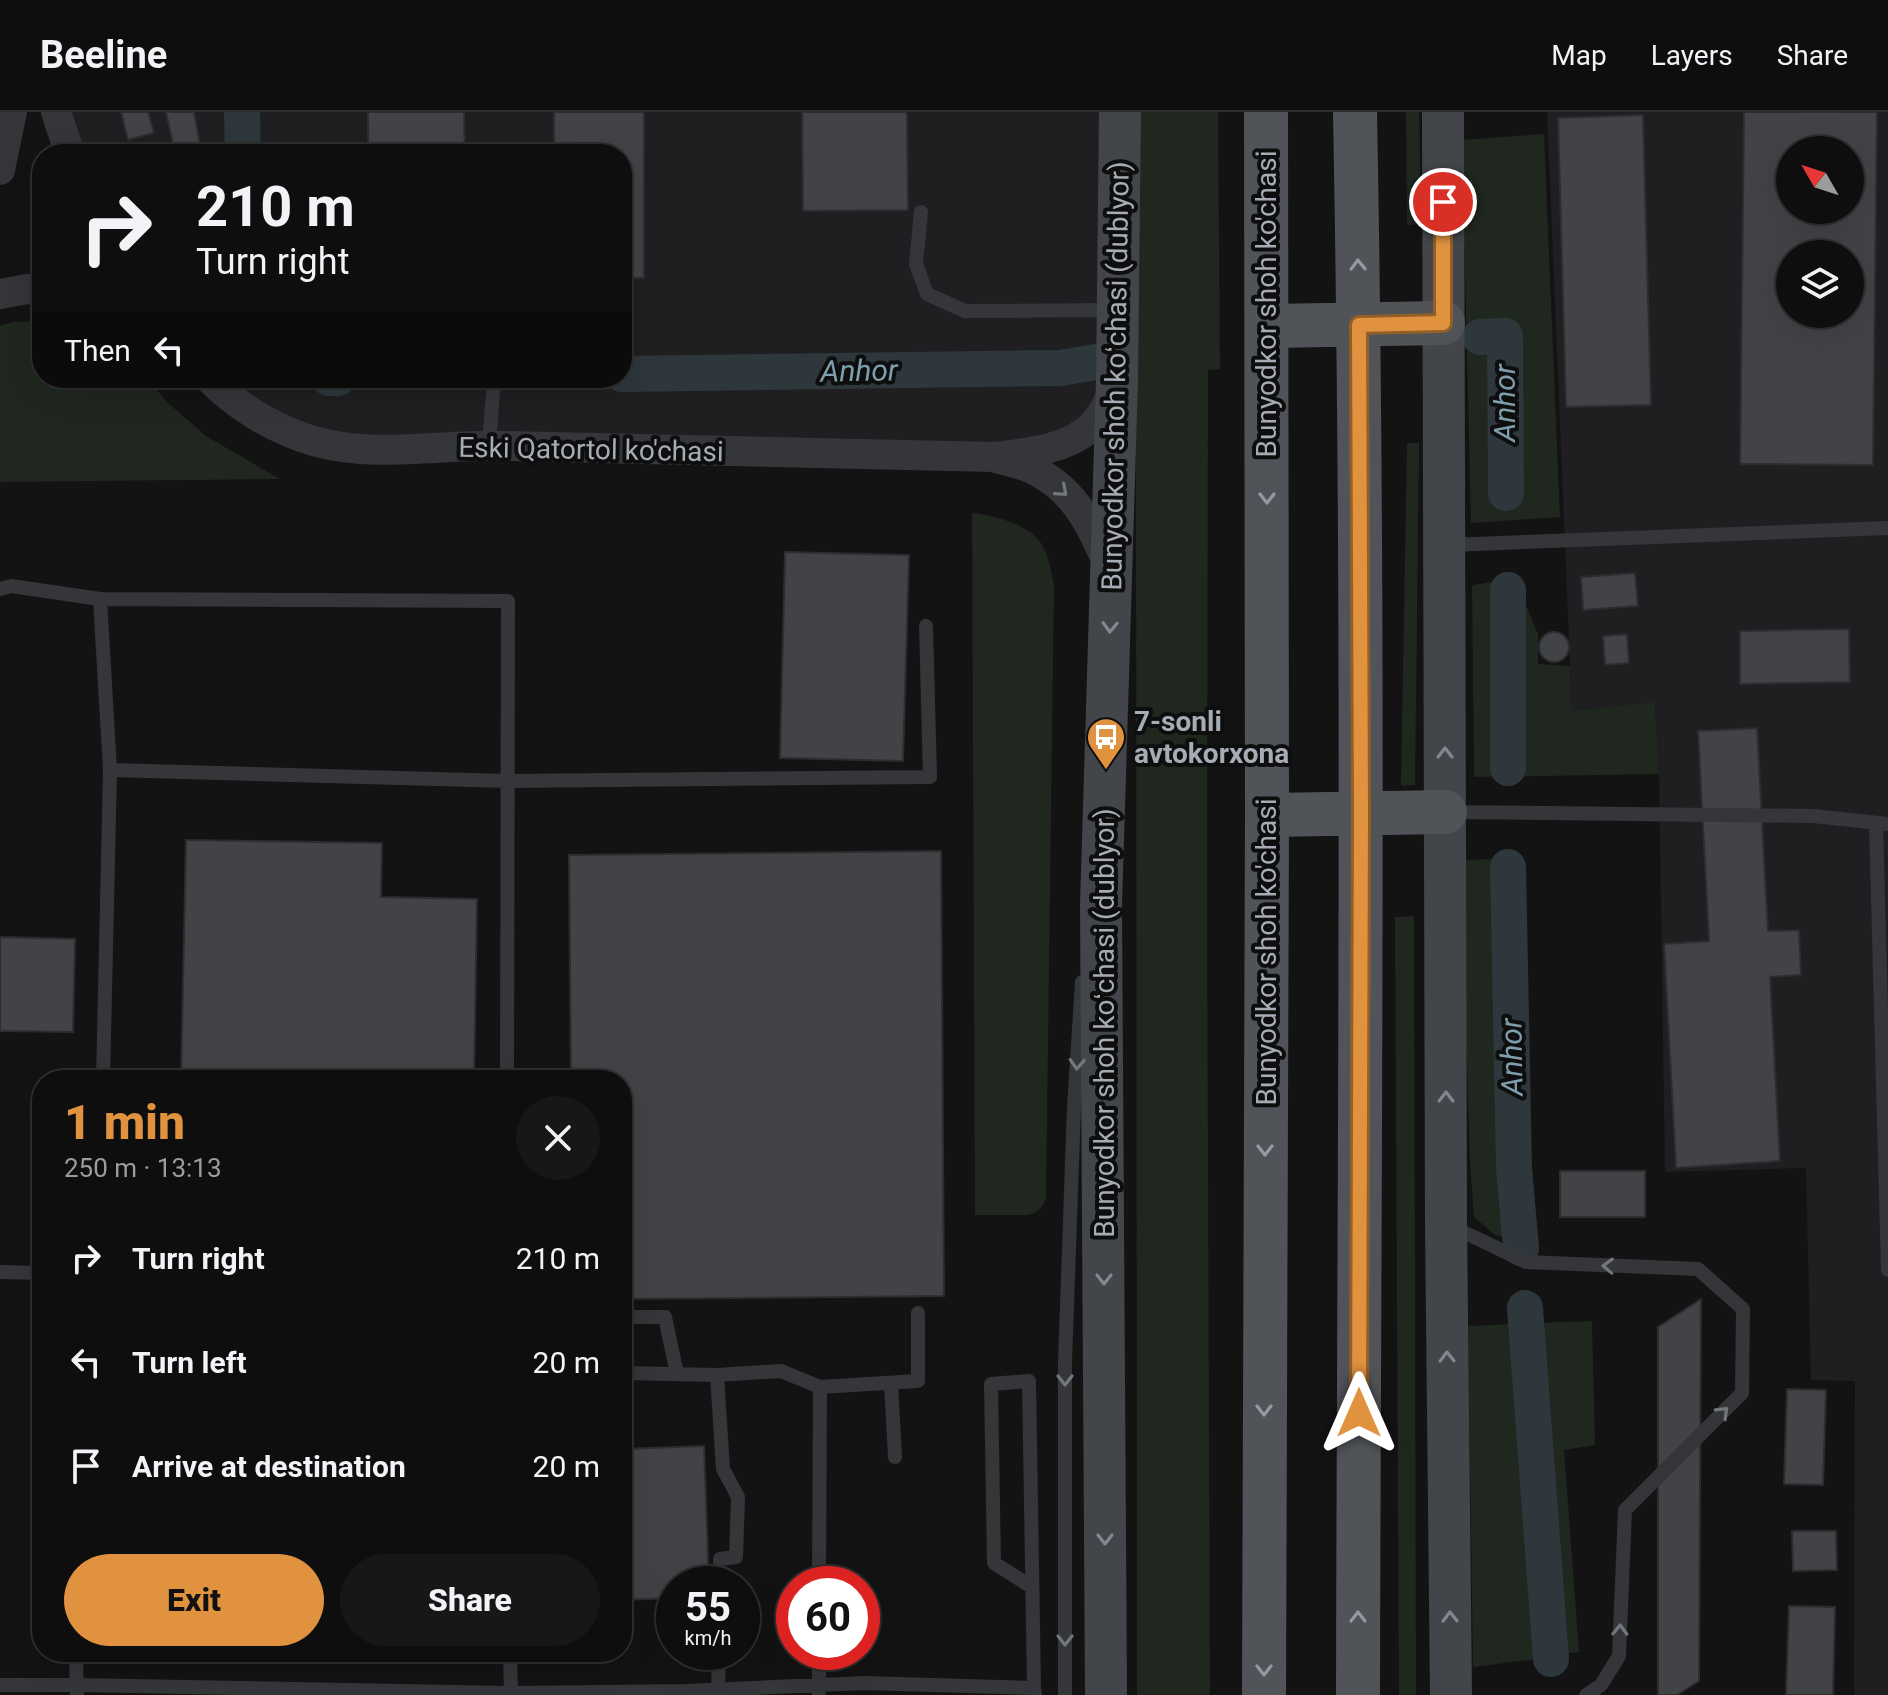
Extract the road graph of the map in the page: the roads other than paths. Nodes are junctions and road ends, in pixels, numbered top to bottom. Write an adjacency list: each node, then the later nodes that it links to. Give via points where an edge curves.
1 (12, 112): 8 (street)
2 (56, 112): 7 (street)
3 (1120, 112): 12 (street, Bunyodkor shoh koʻchasi (dublyor))
4 (1266, 112): 15 (main road, Bunyodkor shoh ko'chasi)
5 (1355, 112): 14 (main road, one-way to 5)
6 (1443, 112): 13 (street)
7 (67, 144)
8 (0, 170)
9 (921, 212): 12 (lane, via 916,264 927,294 965,311)
10 (32, 289): 11 (street)
11 (0, 294)
12 (1118, 310): 16 (street, Bunyodkor shoh koʻchasi (dublyor))
13 (1443, 323): 14 (main road); 22 (street)
14 (1359, 325): 15 (main road); 30 (main road)
15 (1267, 326): 31 (main road, Bunyodkor shoh ko'chasi, one-way to 31)
16 (1117, 381): 20 (street, Eski Qatortol ko'chasi, via 1092,426 1074,439); 23 (street, Bunyodkor shoh koʻchasi (dublyor))
17 (220, 388): 19 (street, Eski Qatortol ko'chasi, via 249,410 316,442 356,450)
18 (493, 388): 19 (lane)
19 (489, 445): 20 (street, Eski Qatortol ko'chasi)
20 (994, 457): 23 (street, Eski Qatortol ko'chasi, one-way to 23, via 1035,470 1068,494 1092,528)
21 (1888, 528): 22 (lane)
22 (1444, 546): 29 (street, one-way to 22)
23 (1112, 574): 33 (street, Bunyodkor shoh koʻchasi (dublyor), one-way to 33)
24 (0, 589): 25 (lane, via 11,586)
25 (100, 599): 27 (lane); 28 (lane, via 508,601)
26 (926, 626): 28 (lane, via 930,777)
27 (110, 770): 28 (lane); 34 (lane)
28 (508, 781): 35 (lane)
29 (1445, 812): 30 (main road); 32 (lane, via 1813,816); 36 (street, one-way to 29)
30 (1361, 813): 31 (main road); 65 (main road, one-way to 30)
31 (1267, 815): 64 (main road, Bunyodkor shoh ko'chasi, one-way to 64)
32 (1882, 823): 37 (lane)
33 (1101, 905): 62 (lane, one-way to 62, via 1084,962 1074,1107 1065,1362); 63 (street, Bunyodkor shoh koʻchasi (dublyor), one-way to 63)
34 (103, 1070)
35 (507, 1070)
36 (1446, 1223): 66 (street, one-way to 36); 67 (lane, one-way to 36, via 1601,1685 1619,1656 1625,1510 1742,1393 1743,1309 1698,1269 1526,1262)
37 (1888, 1270)
38 (0, 1272): 39 (lane)
39 (32, 1273)
40 (918, 1313): 45 (lane, via 918,1381)
41 (632, 1317): 43 (lane, via 665,1317)
42 (632, 1373): 43 (lane)
43 (677, 1374): 44 (lane)
44 (717, 1375): 46 (lane, via 781,1371); 48 (lane, via 723,1469 738,1497 736,1557 720,1559)
45 (891, 1383): 46 (lane); 47 (lane)
46 (820, 1387): 49 (lane)
47 (895, 1457)
48 (720, 1566)
49 (819, 1566)
50 (1032, 1587): 50 (lane, via 1029,1381 991,1384 994,1563); 58 (lane)
51 (76, 1662): 55 (lane)
52 (510, 1662): 59 (lane)
53 (719, 1670): 57 (lane)
54 (0, 1685): 55 (lane)
55 (77, 1690): 61 (lane)
56 (819, 1690): 57 (lane); 58 (lane, via 864,1683)
57 (718, 1691): 60 (lane)
58 (1034, 1691)
59 (511, 1693): 60 (lane); 61 (lane)
60 (688, 1693)
61 (471, 1694)
62 (1065, 1695)
63 (1106, 1695)
64 (1264, 1695)
65 (1358, 1695)
66 (1451, 1695)
67 (1586, 1695)

